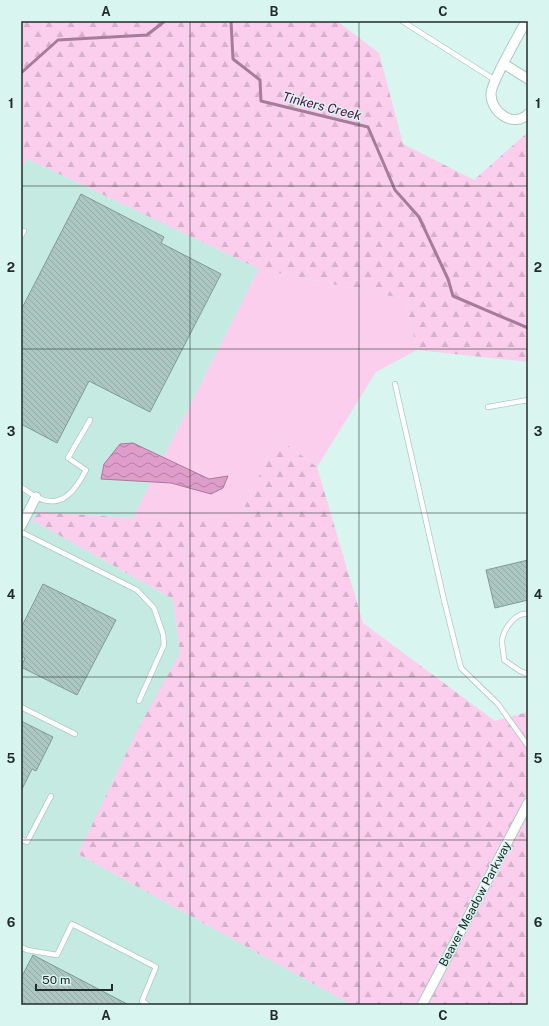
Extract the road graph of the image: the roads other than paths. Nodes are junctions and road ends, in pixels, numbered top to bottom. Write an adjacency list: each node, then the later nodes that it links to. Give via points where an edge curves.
1 (402, 21): 5 (lane)
2 (526, 21): 3 (street)
3 (504, 64): 4 (street); 5 (street)
4 (528, 79)
5 (496, 80): 6 (street, via 491,94 496,109 508,119 518,120)
6 (528, 114)
7 (24, 231): 8 (lane)
8 (21, 236)
9 (395, 384): 22 (lane, via 461,668 498,704)
10 (528, 400): 11 (lane)
11 (488, 407)
12 (90, 420): 14 (lane, via 68,458 86,470 78,486 62,499 50,502)
13 (21, 487): 14 (lane)
14 (36, 497): 15 (street)
15 (21, 526)
16 (21, 532): 19 (lane, via 137,590 154,608 164,645)
17 (528, 614): 18 (lane, via 524,613 511,620 502,640 504,660)
18 (528, 674)
19 (139, 701)
20 (21, 706): 21 (lane)
21 (75, 734)
22 (528, 746)
23 (51, 796): 25 (lane, via 27,842)
24 (528, 803): 28 (street, Beaver Meadow Parkway)
25 (21, 839)
26 (21, 947): 27 (lane, via 57,956 72,924 156,967 142,1001)
27 (148, 1005)
28 (422, 1005)

